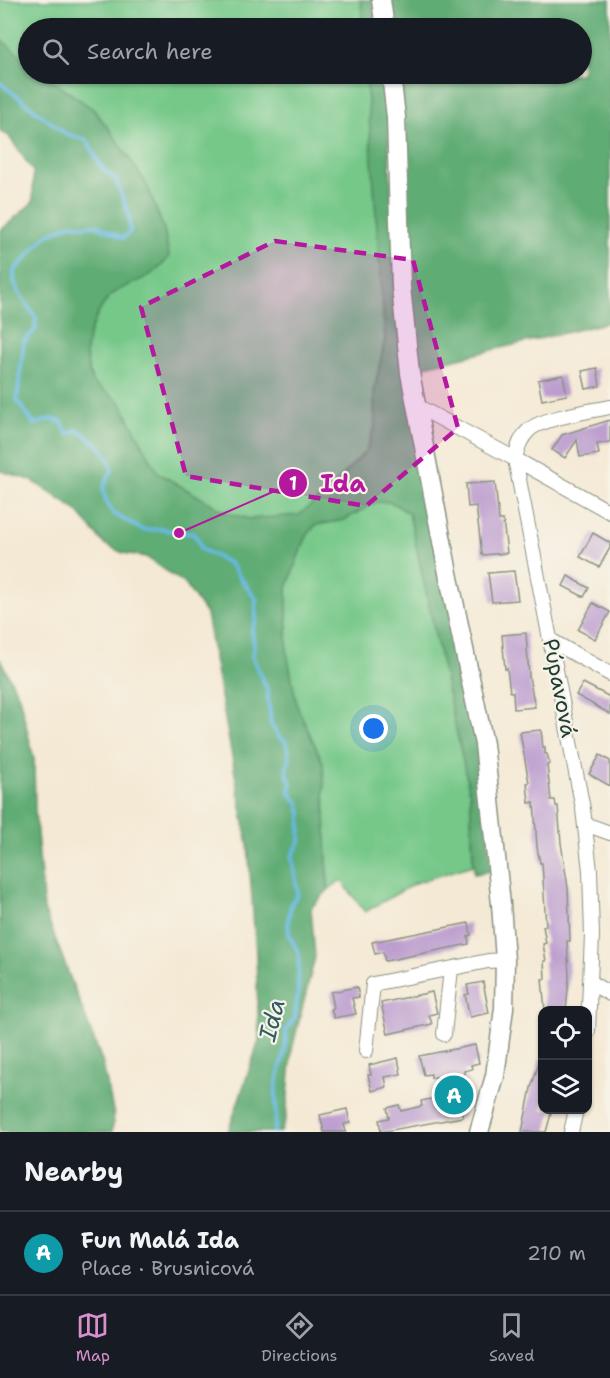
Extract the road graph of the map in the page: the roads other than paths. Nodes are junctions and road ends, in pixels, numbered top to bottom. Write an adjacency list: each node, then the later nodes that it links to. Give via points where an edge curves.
1 (381, 0): 2 (street)
2 (384, 18)
3 (392, 84): 4 (street, via 400,287)
4 (417, 406): 6 (street); 12 (street, via 486,756)
5 (610, 407): 6 (street, via 531,428 520,441)
6 (515, 459): 7 (street); 8 (street, Púpavová)
7 (610, 512)
8 (552, 641): 9 (street); 10 (street, Púpavová)
9 (610, 674)
10 (585, 824): 11 (street); 14 (street, Púpavová, via 591,903)
11 (610, 833)
12 (505, 960): 13 (street); 20 (street, via 502,1035)
13 (451, 969): 17 (street); 18 (street, via 373,984)
14 (591, 983): 15 (street); 16 (street, Púpavová)
15 (610, 994)
16 (590, 1006)
17 (444, 1034)
18 (366, 1051)
19 (575, 1114): 21 (street)
20 (479, 1132)
21 (571, 1132)

